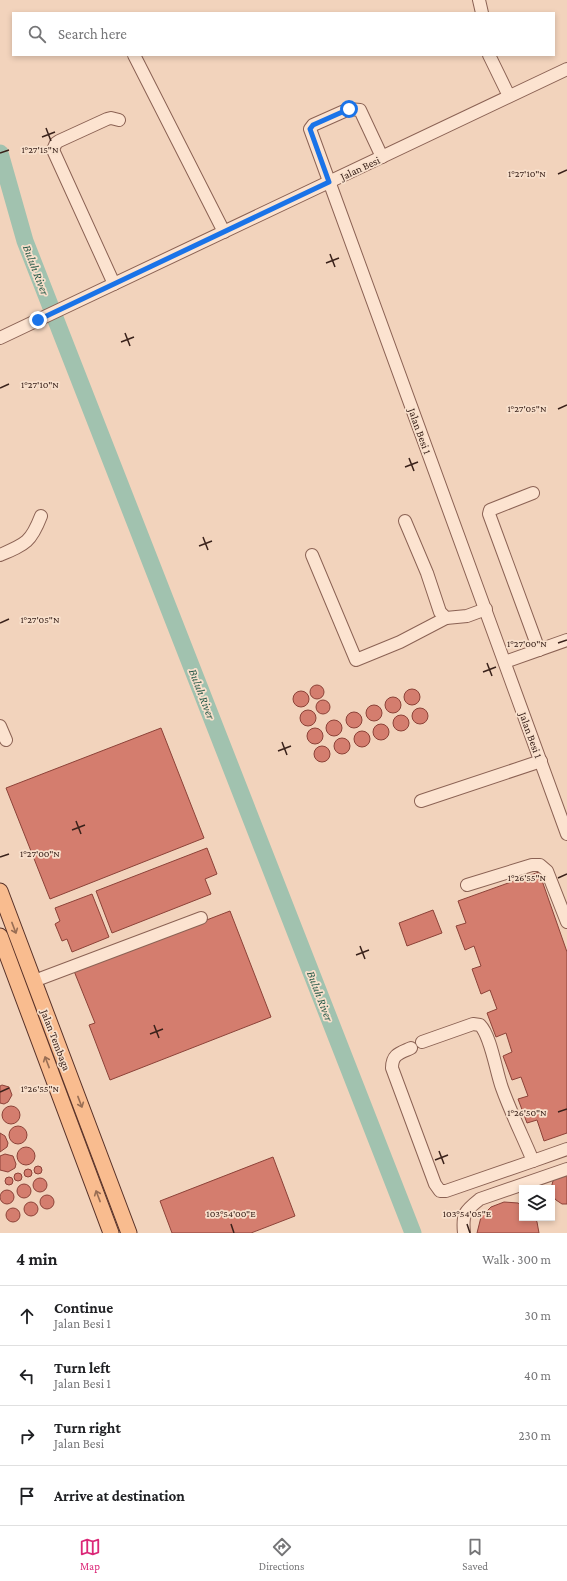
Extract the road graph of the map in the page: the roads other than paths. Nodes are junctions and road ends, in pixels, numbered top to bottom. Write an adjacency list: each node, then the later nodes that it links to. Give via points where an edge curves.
1 (479, 0): 2 (street)
2 (482, 12)
3 (135, 56): 10 (street)
4 (489, 56): 6 (street)
5 (567, 69): 6 (street, Jalan Besi)
6 (509, 96): 8 (street, Jalan Besi)
7 (118, 120): 11 (street, via 107,119 59,141 53,150)
8 (382, 157): 9 (street, Jalan Besi); 9 (street, Jalan Besi 1, via 360,110 349,109 313,125 310,129 311,135)
9 (329, 182): 10 (street, Jalan Besi); 18 (street, Jalan Besi 1)
10 (224, 232): 11 (street, Jalan Besi)
11 (114, 284): 12 (street, Jalan Besi)
12 (0, 338)
13 (533, 493): 21 (street, via 490,510 489,514)
14 (41, 516): 16 (street, via 30,540)
15 (405, 521): 19 (street, via 440,612)
16 (0, 555)
17 (312, 555): 19 (street, via 356,660 400,642)
18 (486, 609): 19 (street, via 467,616); 22 (street, Jalan Besi 1)
19 (446, 618)
20 (567, 640): 21 (street)
21 (539, 650): 22 (street)
22 (505, 662): 25 (street, Jalan Besi 1)
23 (0, 726): 24 (street)
24 (6, 740)
25 (541, 761): 26 (street); 27 (street, Jalan Besi 1)
26 (421, 801)
27 (567, 834)
28 (468, 885): 31 (street, via 532,865 540,865 547,871)
29 (0, 892): 33 (main road, Jalan Tembaga, one-way to 33)
30 (201, 918): 33 (street)
31 (567, 922)
32 (0, 936): 38 (main road, Jalan Tembaga, one-way to 32)
33 (34, 981): 37 (main road, Jalan Tembaga, one-way to 37)
34 (567, 1149): 35 (street)
35 (533, 1161): 35 (street, via 502,1088 484,1028 480,1025 473,1024 416,1045 392,1060 392,1068 435,1184 440,1191)
36 (567, 1169): 39 (street, via 480,1199 469,1208 463,1219)
37 (126, 1232)
38 (111, 1233)
39 (464, 1233)

